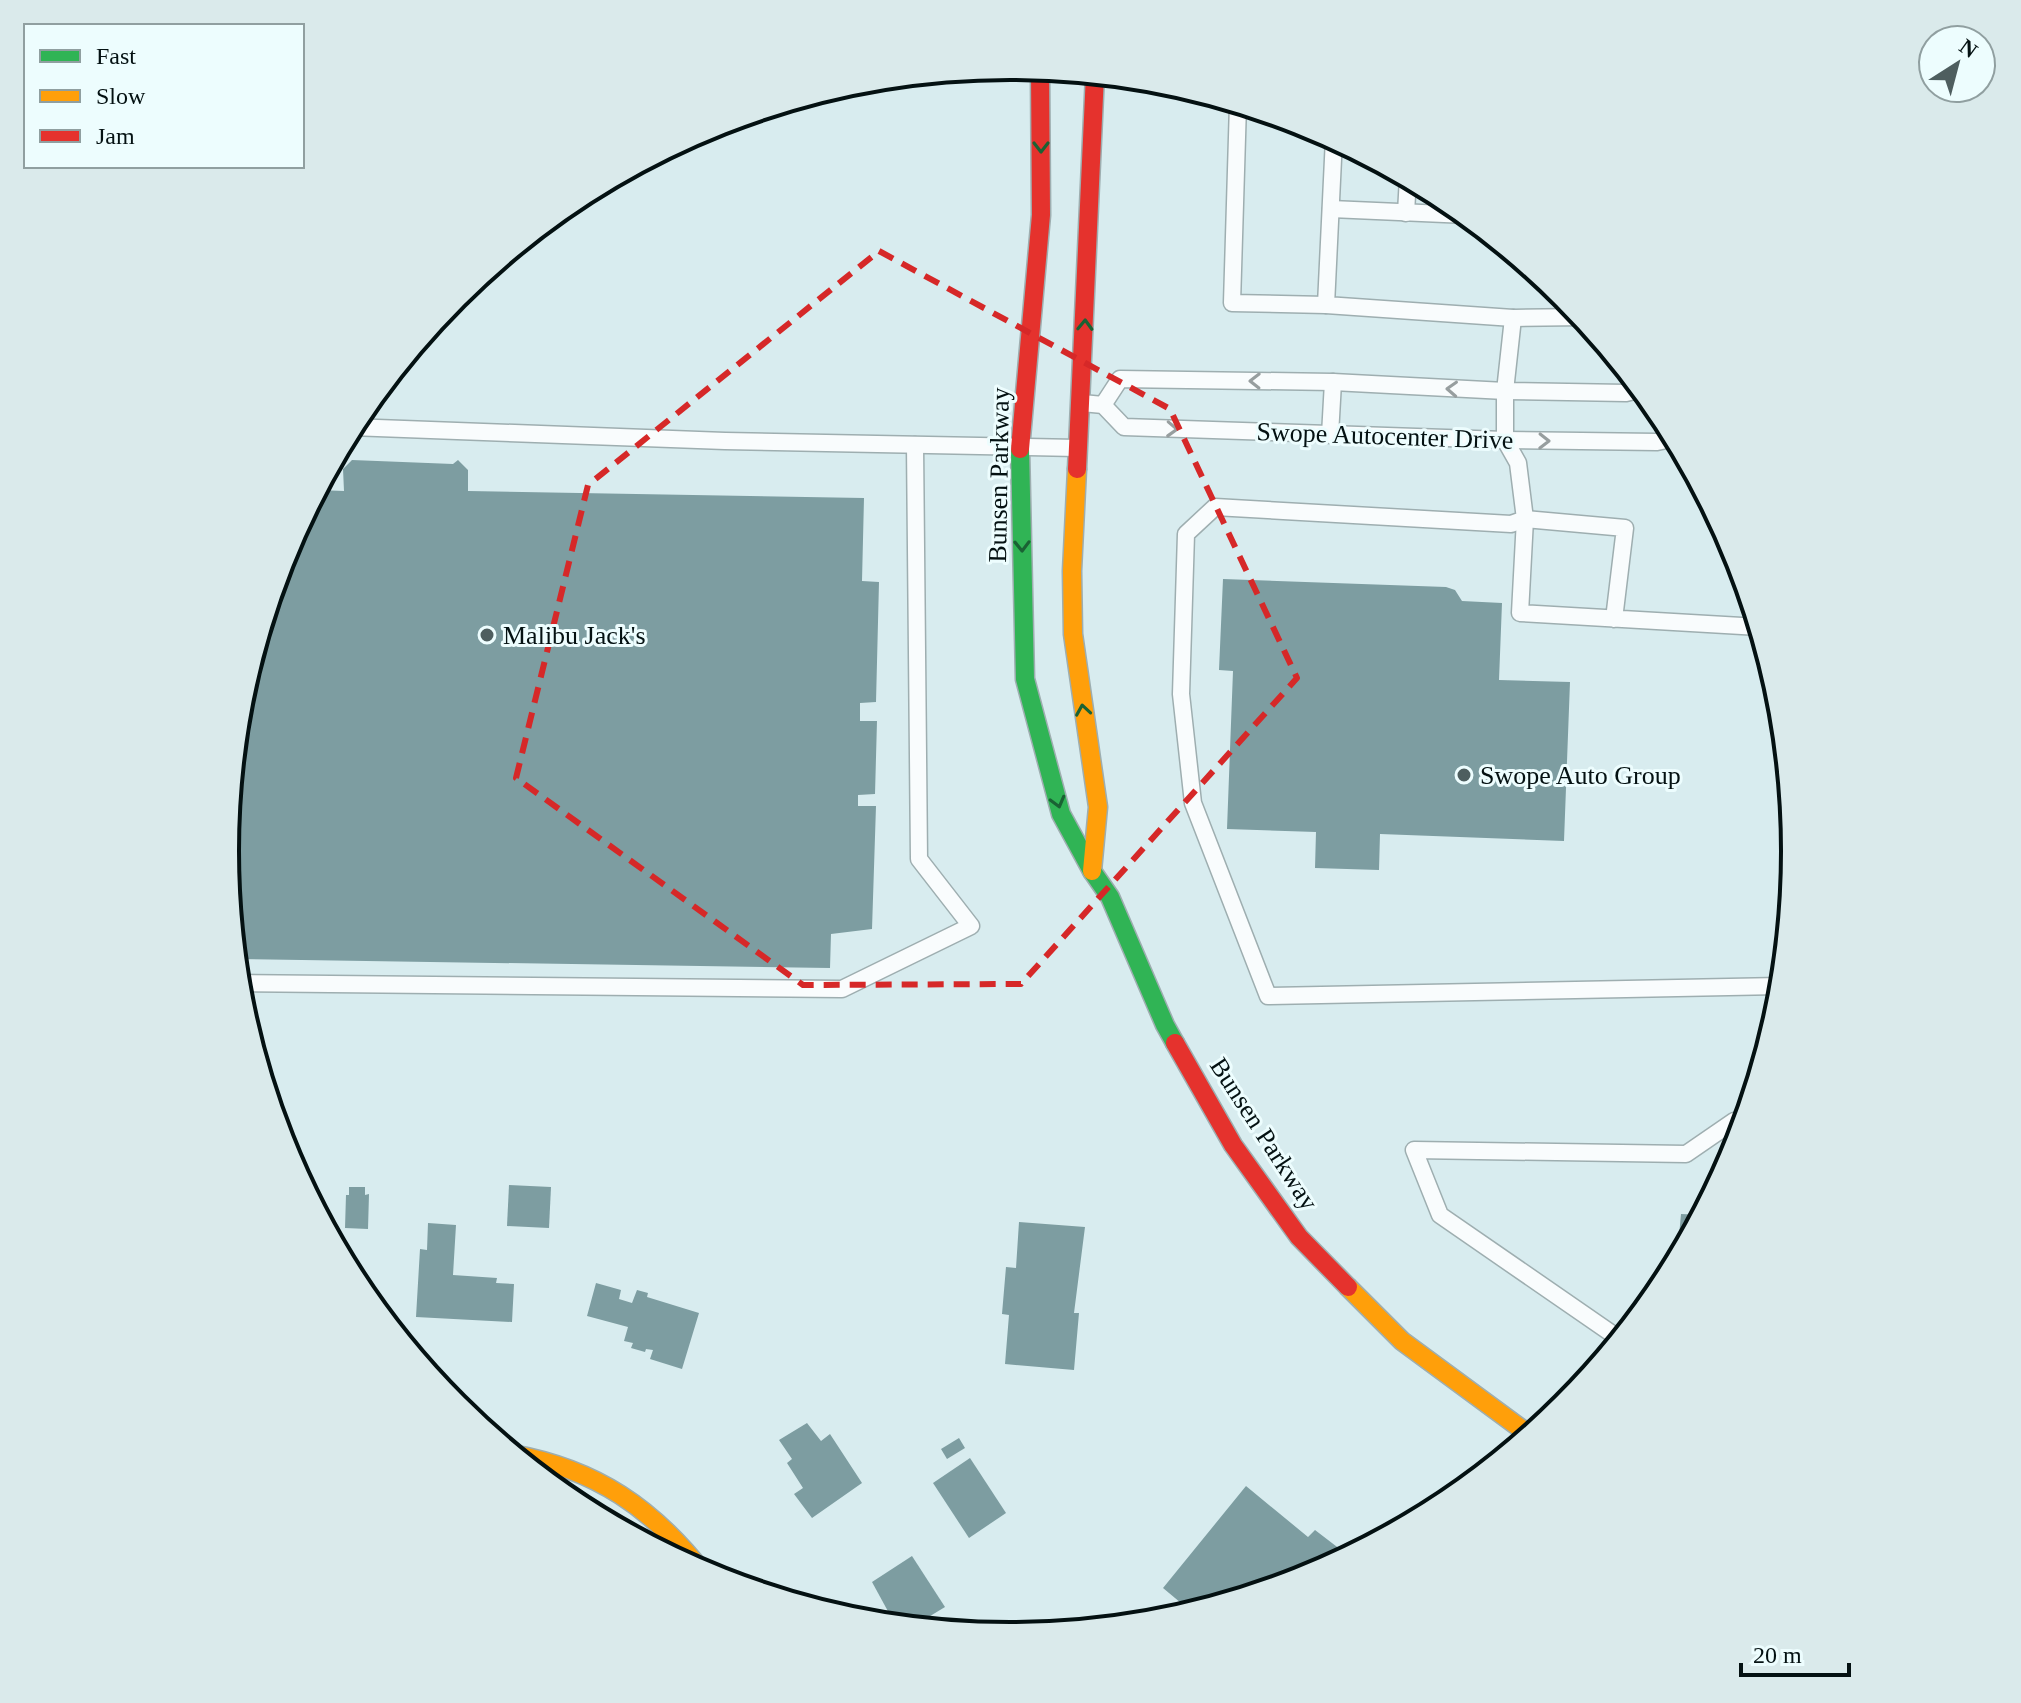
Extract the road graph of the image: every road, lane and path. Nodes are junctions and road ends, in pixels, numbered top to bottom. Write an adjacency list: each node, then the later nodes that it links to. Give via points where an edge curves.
1 (1040, 81): 22 (street, Bunsen Parkway, one-way to 22, via 1041,215)
2 (1095, 85): 15 (street, one-way to 2)
3 (1238, 115): 9 (lane, via 1232,303)
4 (1333, 152): 6 (lane)
5 (1407, 190): 7 (lane)
6 (1331, 209): 7 (lane); 9 (lane)
7 (1406, 213): 8 (lane)
8 (1445, 214)
9 (1326, 305): 11 (lane)
10 (1567, 317): 11 (lane)
11 (1513, 318): 13 (lane)
12 (1333, 382): 13 (lane, Swope Autocenter Drive, one-way to 12); 16 (lane, Swope Autocenter Drive, one-way to 16, via 1120,379); 18 (lane)
13 (1505, 391): 14 (lane, Swope Autocenter Drive); 19 (lane)
14 (1630, 392)
15 (1082, 403): 16 (lane); 23 (street)
16 (1103, 405): 18 (lane, Swope Autocenter Drive, one-way to 18, via 1124,427)
17 (366, 427): 21 (lane)
18 (1330, 435): 19 (lane, Swope Autocenter Drive)
19 (1505, 440): 20 (lane, Swope Autocenter Drive, one-way to 20); 24 (lane, via 1518,463)
20 (1663, 441)
21 (915, 445): 22 (lane); 28 (lane, via 919,859 971,926 842,989)
22 (1020, 447): 23 (lane); 27 (street, Bunsen Parkway, one-way to 27, via 1025,679 1061,814)
23 (1079, 448): 27 (street, one-way to 23, via 1098,807 1073,634)
24 (1525, 519): 25 (lane, via 1520,613); 25 (lane, via 1625,528); 29 (lane, via 1511,524 1215,507 1186,534 1181,694 1193,803 1268,996)
25 (1614, 619): 26 (lane)
26 (1748, 626)
27 (1092, 871): 32 (street, Bunsen Parkway, via 1110,897 1165,1025 1233,1145 1299,1237 1402,1341)
28 (251, 983)
29 (1770, 986)
30 (1732, 1122): 31 (lane, via 1686,1154 1414,1150 1440,1215)
31 (1612, 1334)
32 (1522, 1429)
33 (534, 1459): 34 (street, via 593,1478 625,1497)
34 (682, 1549)

